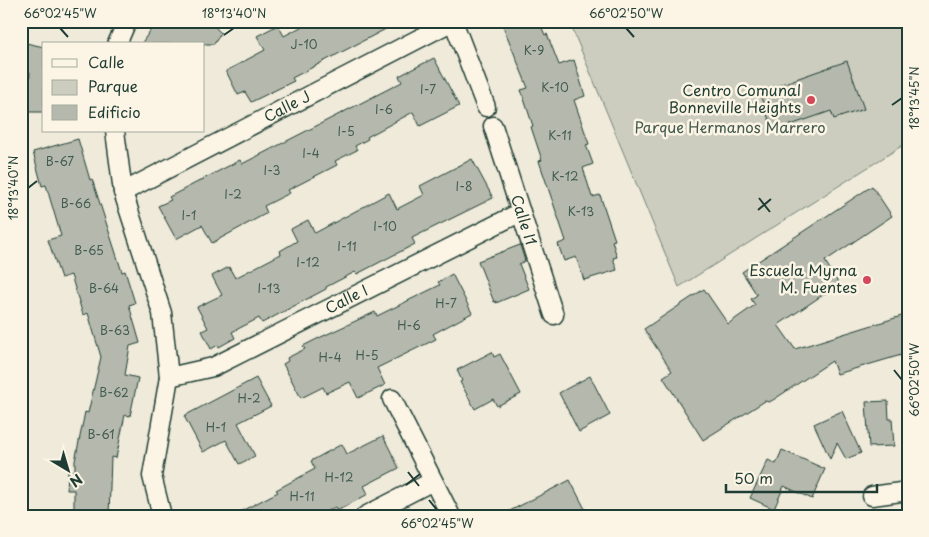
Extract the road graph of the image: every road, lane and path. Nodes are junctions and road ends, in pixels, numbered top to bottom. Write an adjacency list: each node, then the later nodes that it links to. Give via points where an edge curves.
1 (127, 21): 3 (street)
2 (453, 21): 4 (street); 7 (street, Calle J)
3 (118, 42)
4 (486, 107)
5 (493, 126): 8 (street, Calle I1)
6 (115, 132): 7 (street)
7 (123, 192): 10 (street, via 162,312)
8 (521, 212): 9 (street, Calle I1); 10 (street, Calle I, via 213,367)
9 (554, 315)
10 (169, 377): 15 (street, via 152,476)
11 (392, 399): 12 (street)
12 (433, 481): 16 (street); 17 (street)
13 (908, 491): 14 (street)
14 (872, 496)
15 (162, 516)
16 (365, 516)
17 (451, 516)

